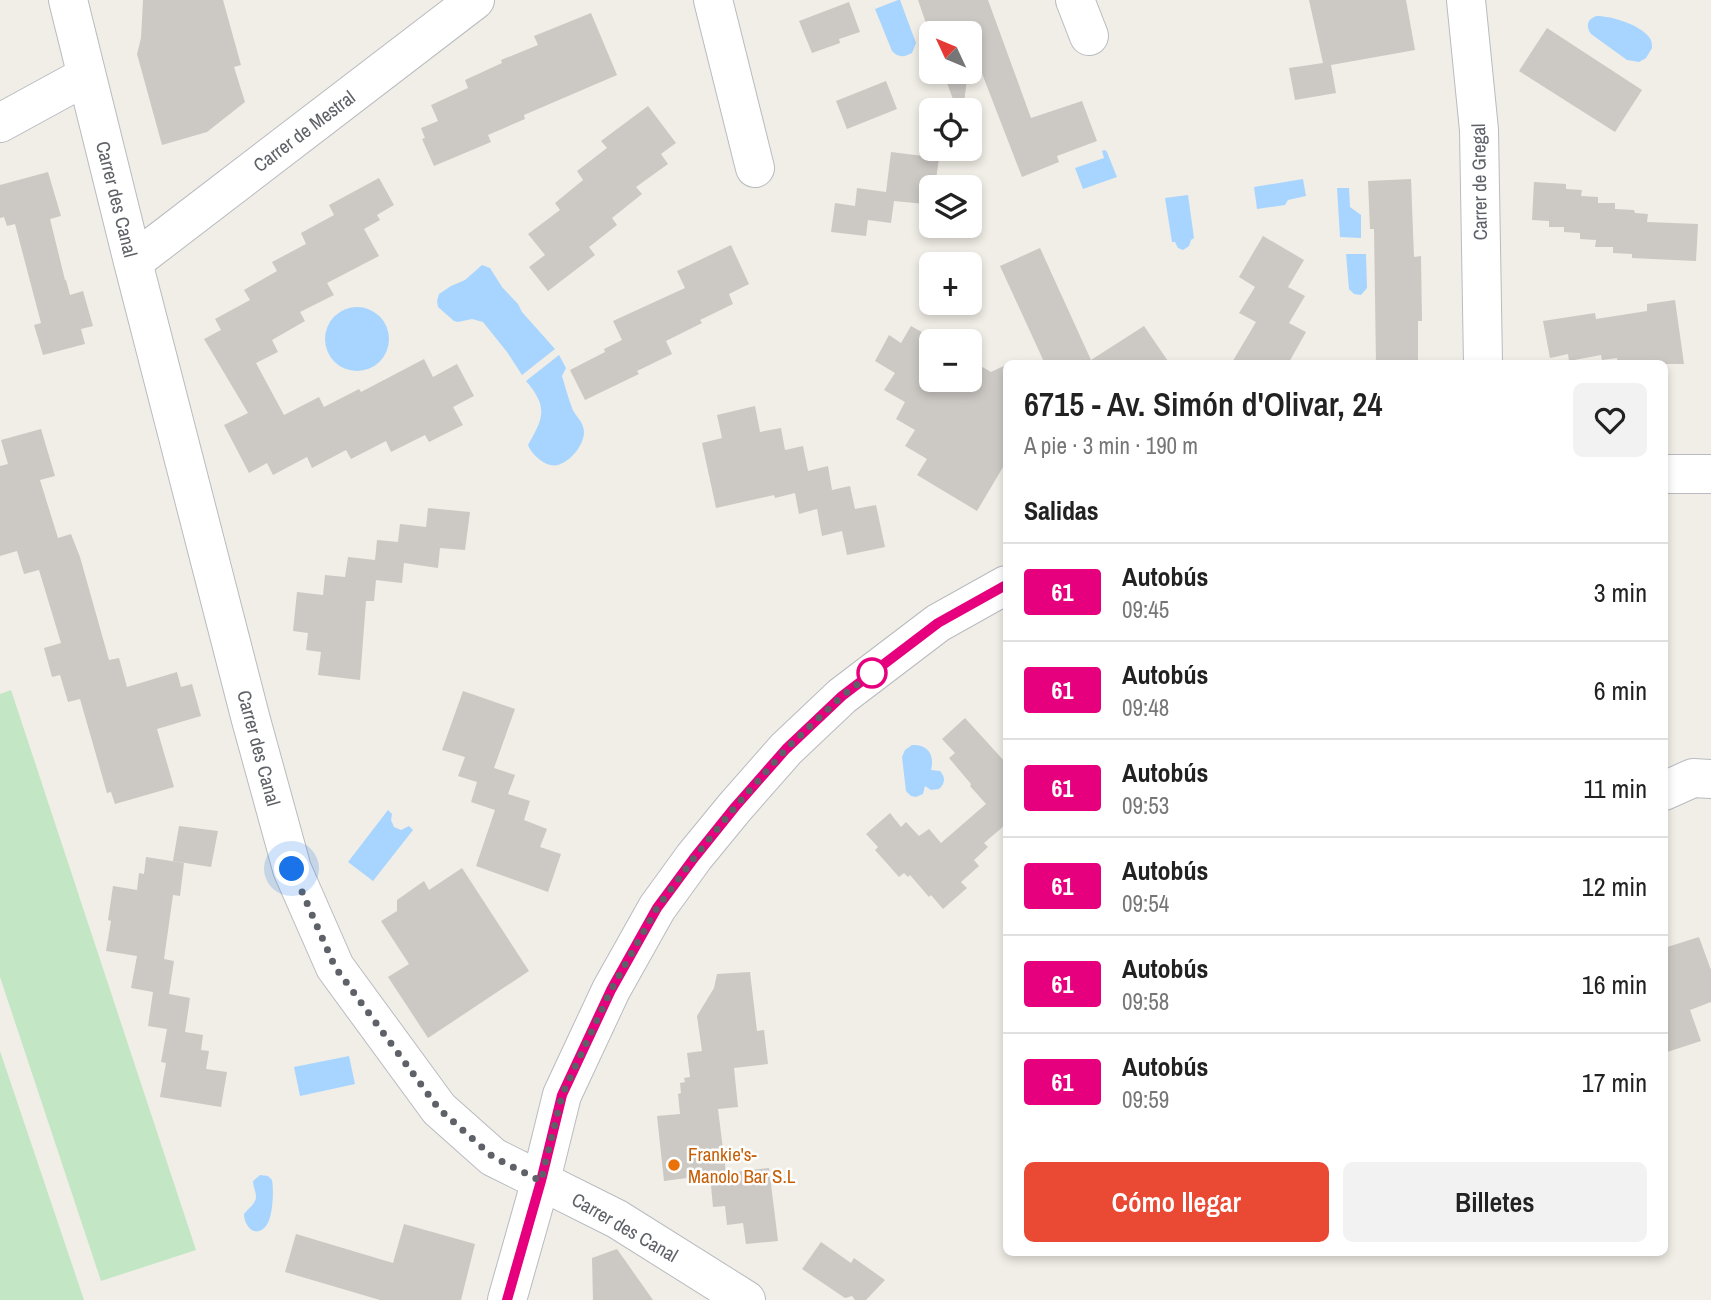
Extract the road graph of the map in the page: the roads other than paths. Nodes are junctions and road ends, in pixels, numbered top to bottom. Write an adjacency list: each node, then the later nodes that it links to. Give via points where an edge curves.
1 (68, 0): 7 (street, Carrer des Canal)
2 (475, 0): 10 (street, Carrer de Mestral)
3 (713, 0): 9 (street)
4 (1075, 0): 6 (street)
5 (1466, 0): 11 (street, Carrer de Gregal, via 1479,130)
6 (1088, 36)
7 (86, 76): 8 (street); 10 (street, Carrer des Canal)
8 (0, 123)
9 (755, 168)
10 (133, 262): 17 (street, Carrer des Canal, via 292,869 335,967 439,1109 493,1157)
11 (1483, 360)
12 (1668, 474): 13 (street)
13 (1711, 474)
14 (1003, 598): 17 (street, via 938,623 842,696 786,749 694,858 657,908 611,990 562,1095)
15 (1711, 779): 16 (street, via 1693,778)
16 (1668, 789)
17 (541, 1181): 18 (street); 19 (street, Carrer des Canal, via 617,1219)
18 (507, 1300)
19 (746, 1300)

